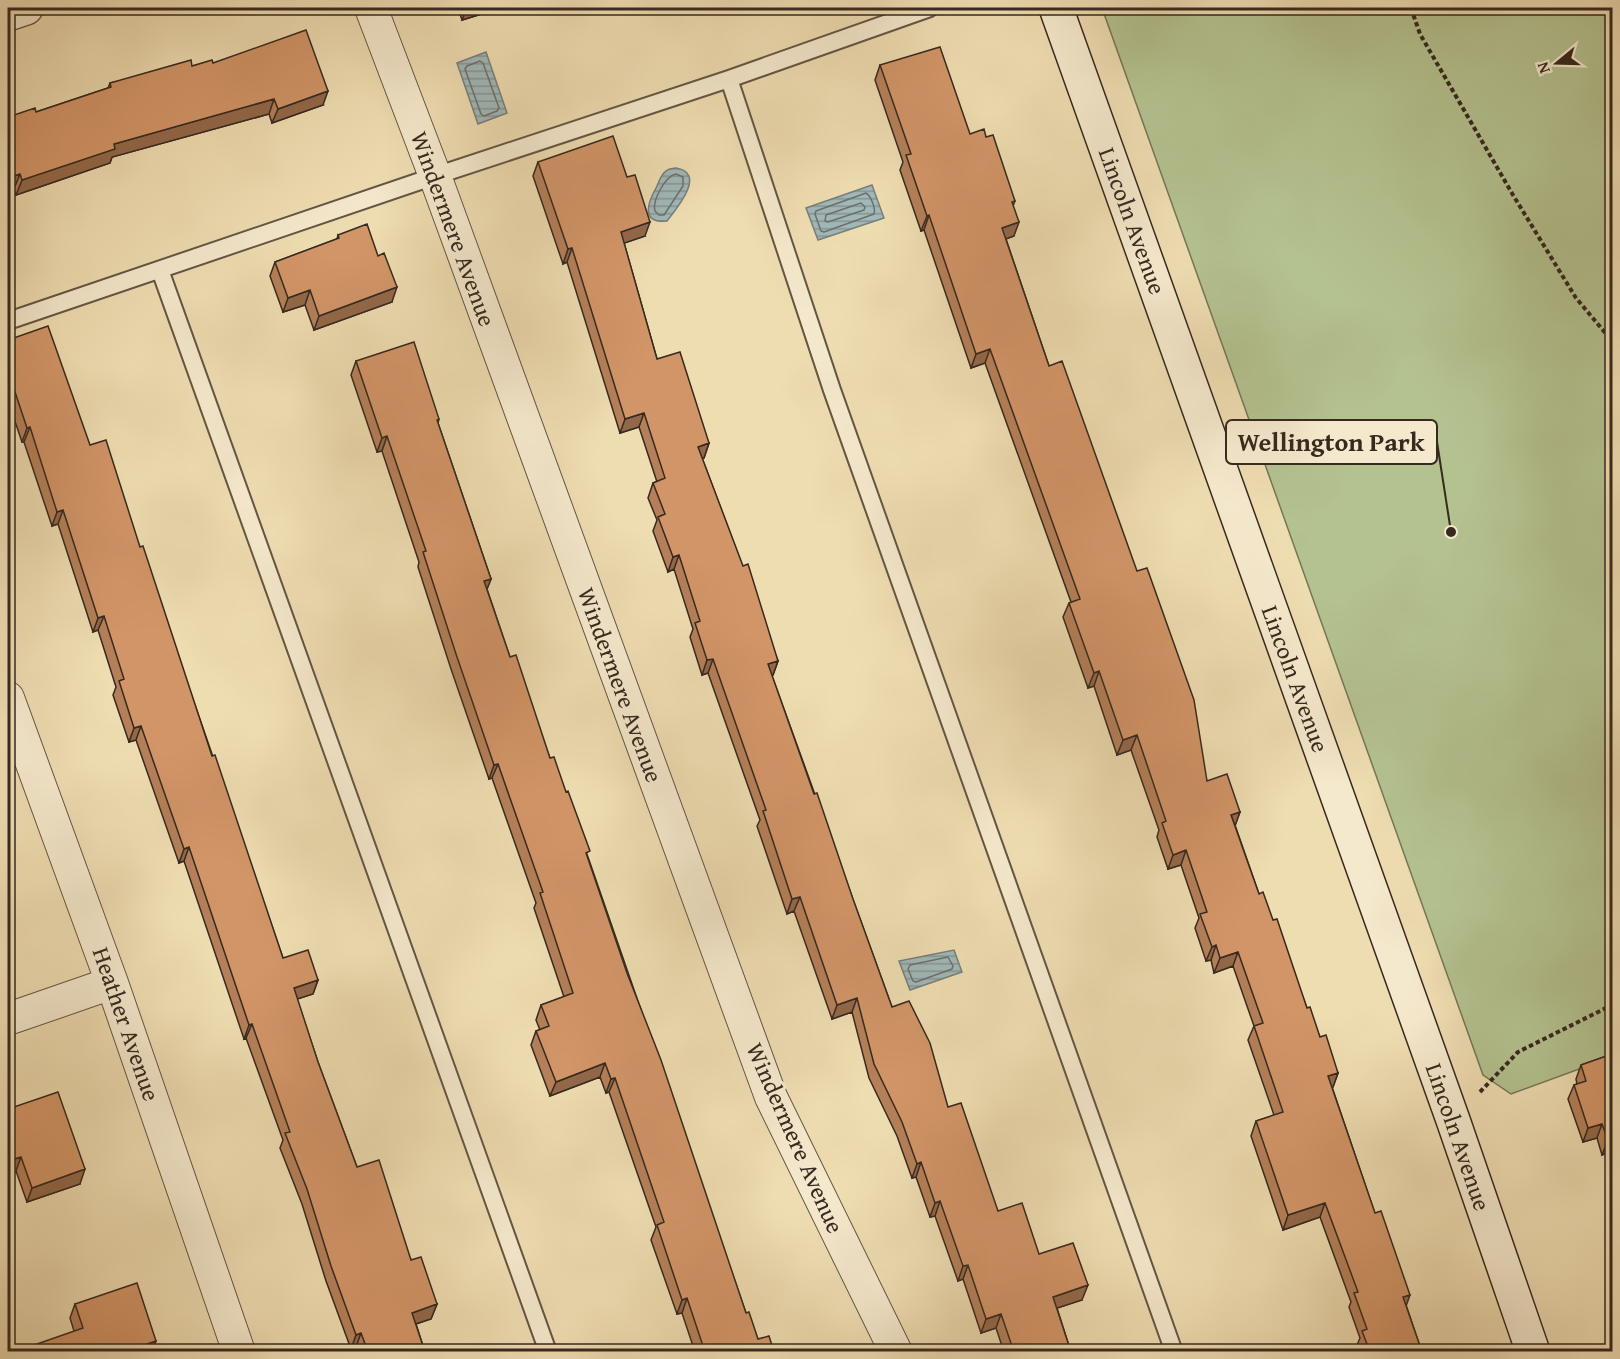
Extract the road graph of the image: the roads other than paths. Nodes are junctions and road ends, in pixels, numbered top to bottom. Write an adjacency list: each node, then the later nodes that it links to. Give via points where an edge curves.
1 (26, 8): 5 (main road)
2 (371, 8): 7 (street, Windermere Avenue)
3 (930, 8): 6 (lane)
4 (1056, 8): 17 (main road, Lincoln Avenue)
5 (8, 14)
6 (729, 79): 7 (lane); 16 (lane, via 832,390)
7 (435, 176): 8 (lane); 15 (street, Windermere Avenue, via 771,1097)
8 (160, 270): 9 (lane); 14 (lane)
9 (8, 321)
10 (8, 698): 11 (street, Heather Avenue)
11 (112, 983): 12 (street); 13 (street, Heather Avenue)
12 (8, 1019)
13 (239, 1352)
14 (548, 1352)
15 (896, 1352)
16 (1174, 1352)
17 (1533, 1352)

